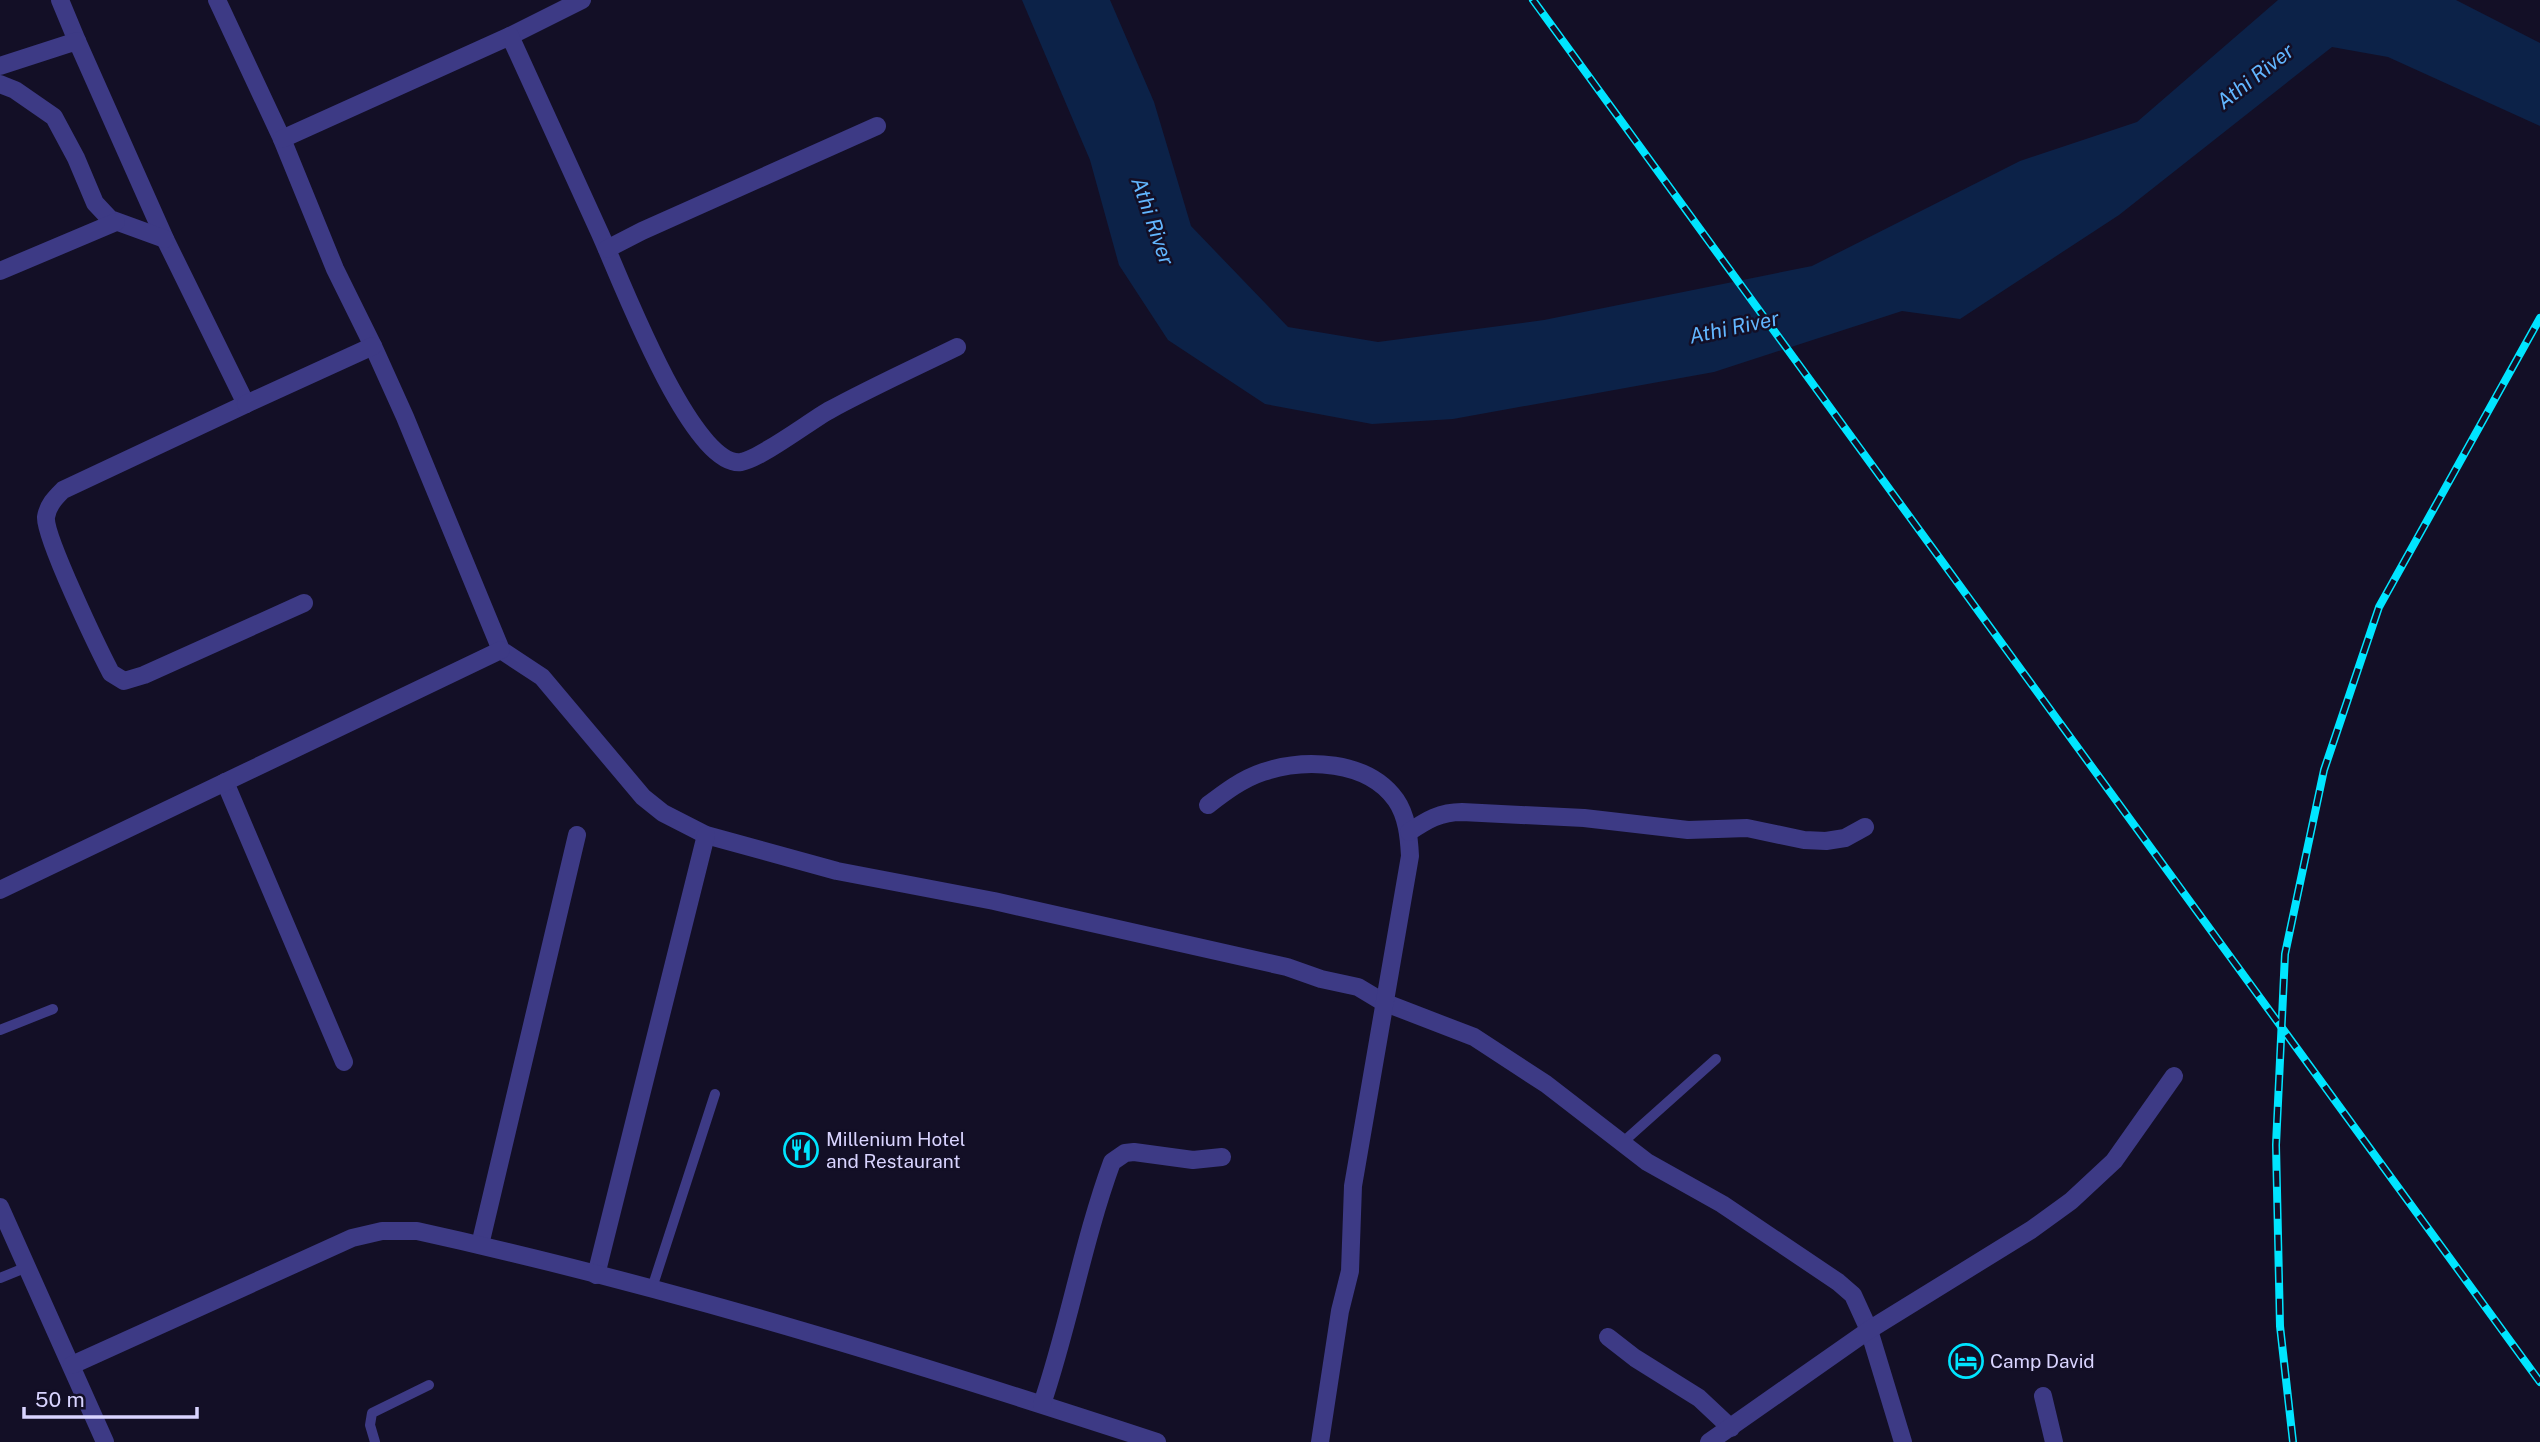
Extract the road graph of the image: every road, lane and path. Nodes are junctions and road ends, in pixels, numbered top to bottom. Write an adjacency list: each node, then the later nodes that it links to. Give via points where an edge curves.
1 (60, 0): 5 (street)
2 (217, 0): 9 (street)
3 (582, 0): 4 (street)
4 (510, 36): 9 (street); 12 (street)
5 (77, 41): 6 (street); 11 (street)
6 (0, 66)
7 (0, 84): 10 (street, via 54,117 95,203)
8 (877, 126): 12 (street)
9 (282, 139): 14 (street, via 335,269)
10 (116, 222): 11 (street); 13 (street)
11 (165, 239): 16 (street)
12 (607, 249): 15 (street, via 644,338 672,390 712,447 730,460 742,462 763,452 827,412)
13 (0, 271)
14 (373, 346): 16 (street); 18 (street)
15 (957, 347)
16 (246, 404): 17 (street, via 63,490 51,502 46,519 53,544 103,658 111,673 124,681)
17 (304, 603)
18 (501, 650): 19 (street); 24 (street, via 542,677 643,797)
19 (225, 782): 25 (street); 30 (street)
20 (1208, 805): 22 (street, via 1236,784 1290,764 1341,768 1365,773 1383,786 1396,800)
21 (1865, 827): 22 (street, via 1845,838 1826,841 1747,828 1688,830 1553,816 1446,812)
22 (1409, 832): 26 (street, via 1410,856 1398,936)
23 (577, 835): 36 (street)
24 (706, 835): 26 (street, via 837,871 1287,967 1358,987); 38 (street)
25 (0, 890)
26 (1383, 1002): 33 (street, via 1474,1037 1546,1084); 51 (street, via 1353,1186 1350,1271)
27 (53, 1009): 28 (lane)
28 (0, 1030)
29 (1716, 1059): 33 (lane)
30 (344, 1062)
31 (2174, 1076): 41 (street, via 2114,1161 2071,1200 2031,1230)
32 (715, 1094): 40 (lane)
33 (1622, 1143): 41 (street, via 1838,1282 1853,1295)
34 (1222, 1157): 46 (street, via 1193,1160 1134,1152 1112,1162)
35 (0, 1207): 37 (street)
36 (480, 1245): 38 (street); 43 (street, via 417,1231 382,1231 352,1238)
37 (27, 1267): 39 (lane); 43 (street)
38 (596, 1275): 40 (street)
39 (0, 1278)
40 (652, 1288): 46 (street)
41 (1869, 1330): 47 (street); 53 (street)
42 (1608, 1337): 47 (street, via 1699,1398)
43 (72, 1365): 48 (street)
44 (429, 1385): 49 (lane, via 372,1413)
45 (2043, 1396): 54 (street)
46 (1042, 1405): 50 (street)
47 (1731, 1428): 52 (street)
48 (105, 1442)
49 (375, 1442)
50 (1157, 1442)
51 (1320, 1442)
52 (1709, 1442)
53 (1903, 1442)
54 (2054, 1442)

